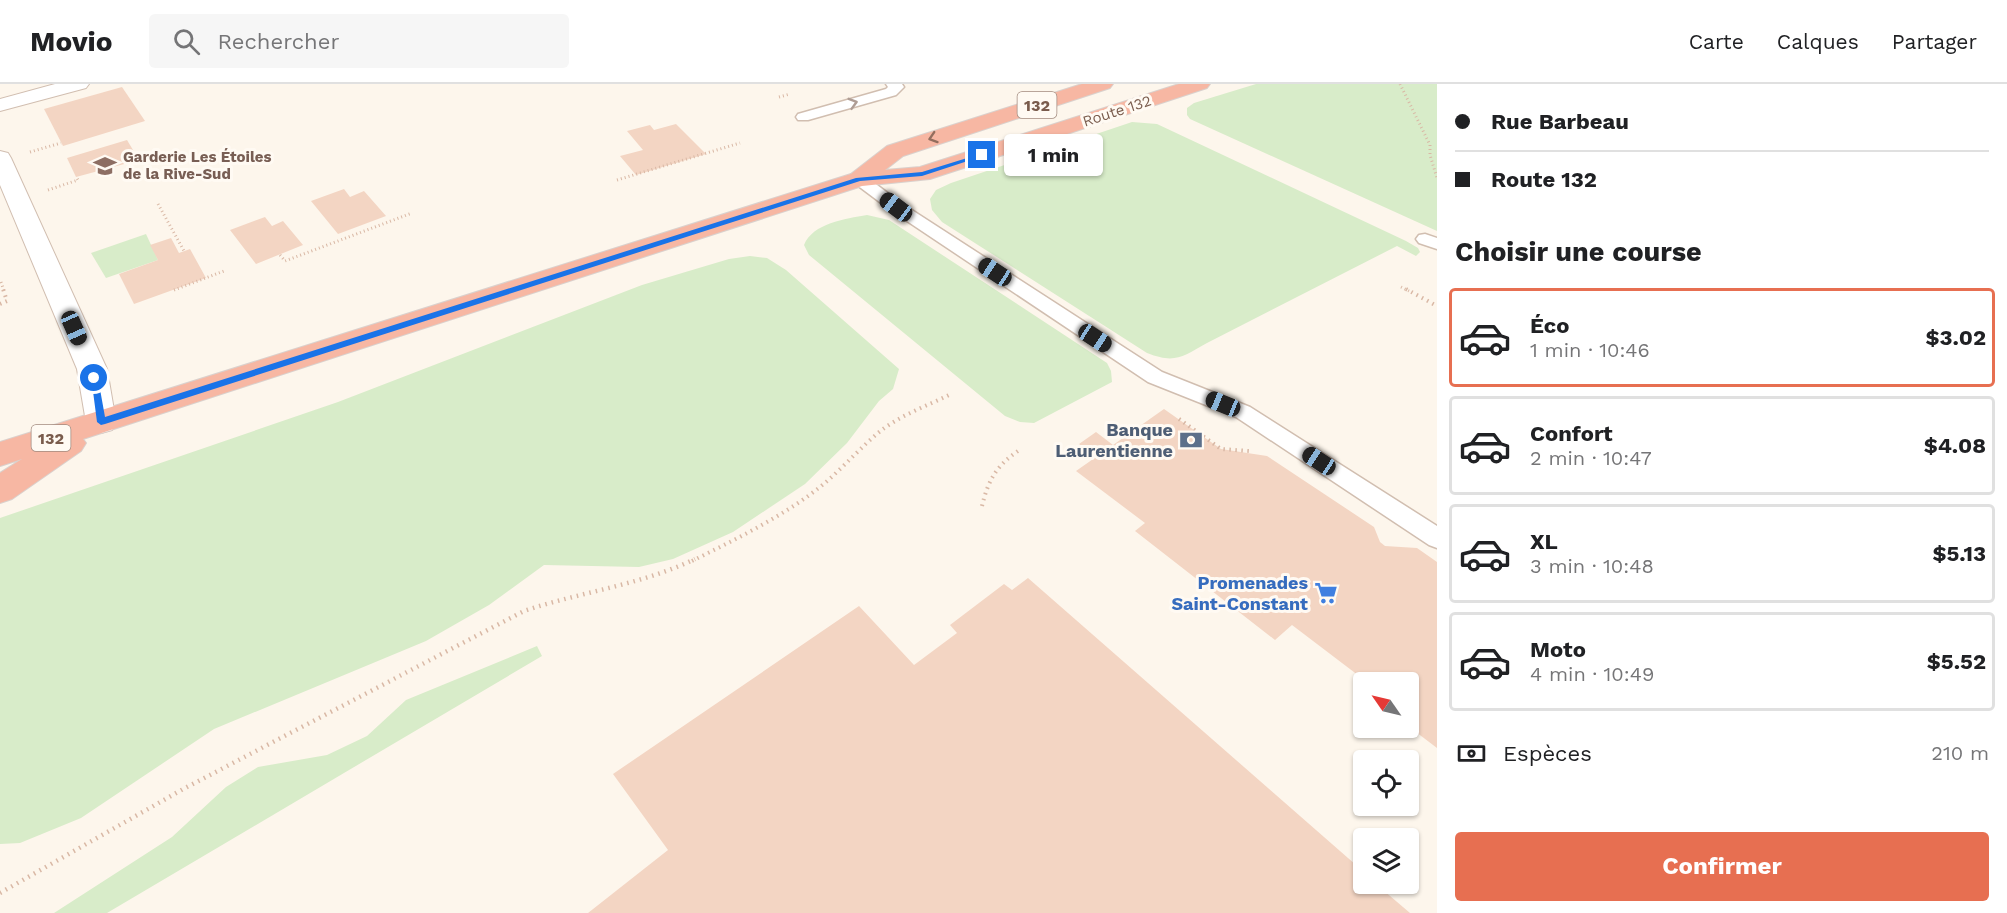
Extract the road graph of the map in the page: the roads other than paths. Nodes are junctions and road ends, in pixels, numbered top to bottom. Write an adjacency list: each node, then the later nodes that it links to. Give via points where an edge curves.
1 (79, 84): 5 (street)
2 (893, 84): 6 (lane, one-way to 2, via 891,92 897,87)
3 (1103, 84): 8 (highway, Route 132 / 132, one-way to 8, via 895,151)
4 (1200, 84): 8 (highway, Route 132 / 132, via 922,174)
5 (0, 105)
6 (803, 117)
7 (0, 158): 9 (street, via 92,369)
8 (859, 179): 9 (highway, Route 132 / 132); 12 (lane, via 1155,377 1243,412)
9 (101, 422): 10 (highway, Route 132 / 132); 11 (highway)
10 (0, 454)
11 (0, 490)
12 (1437, 538)

